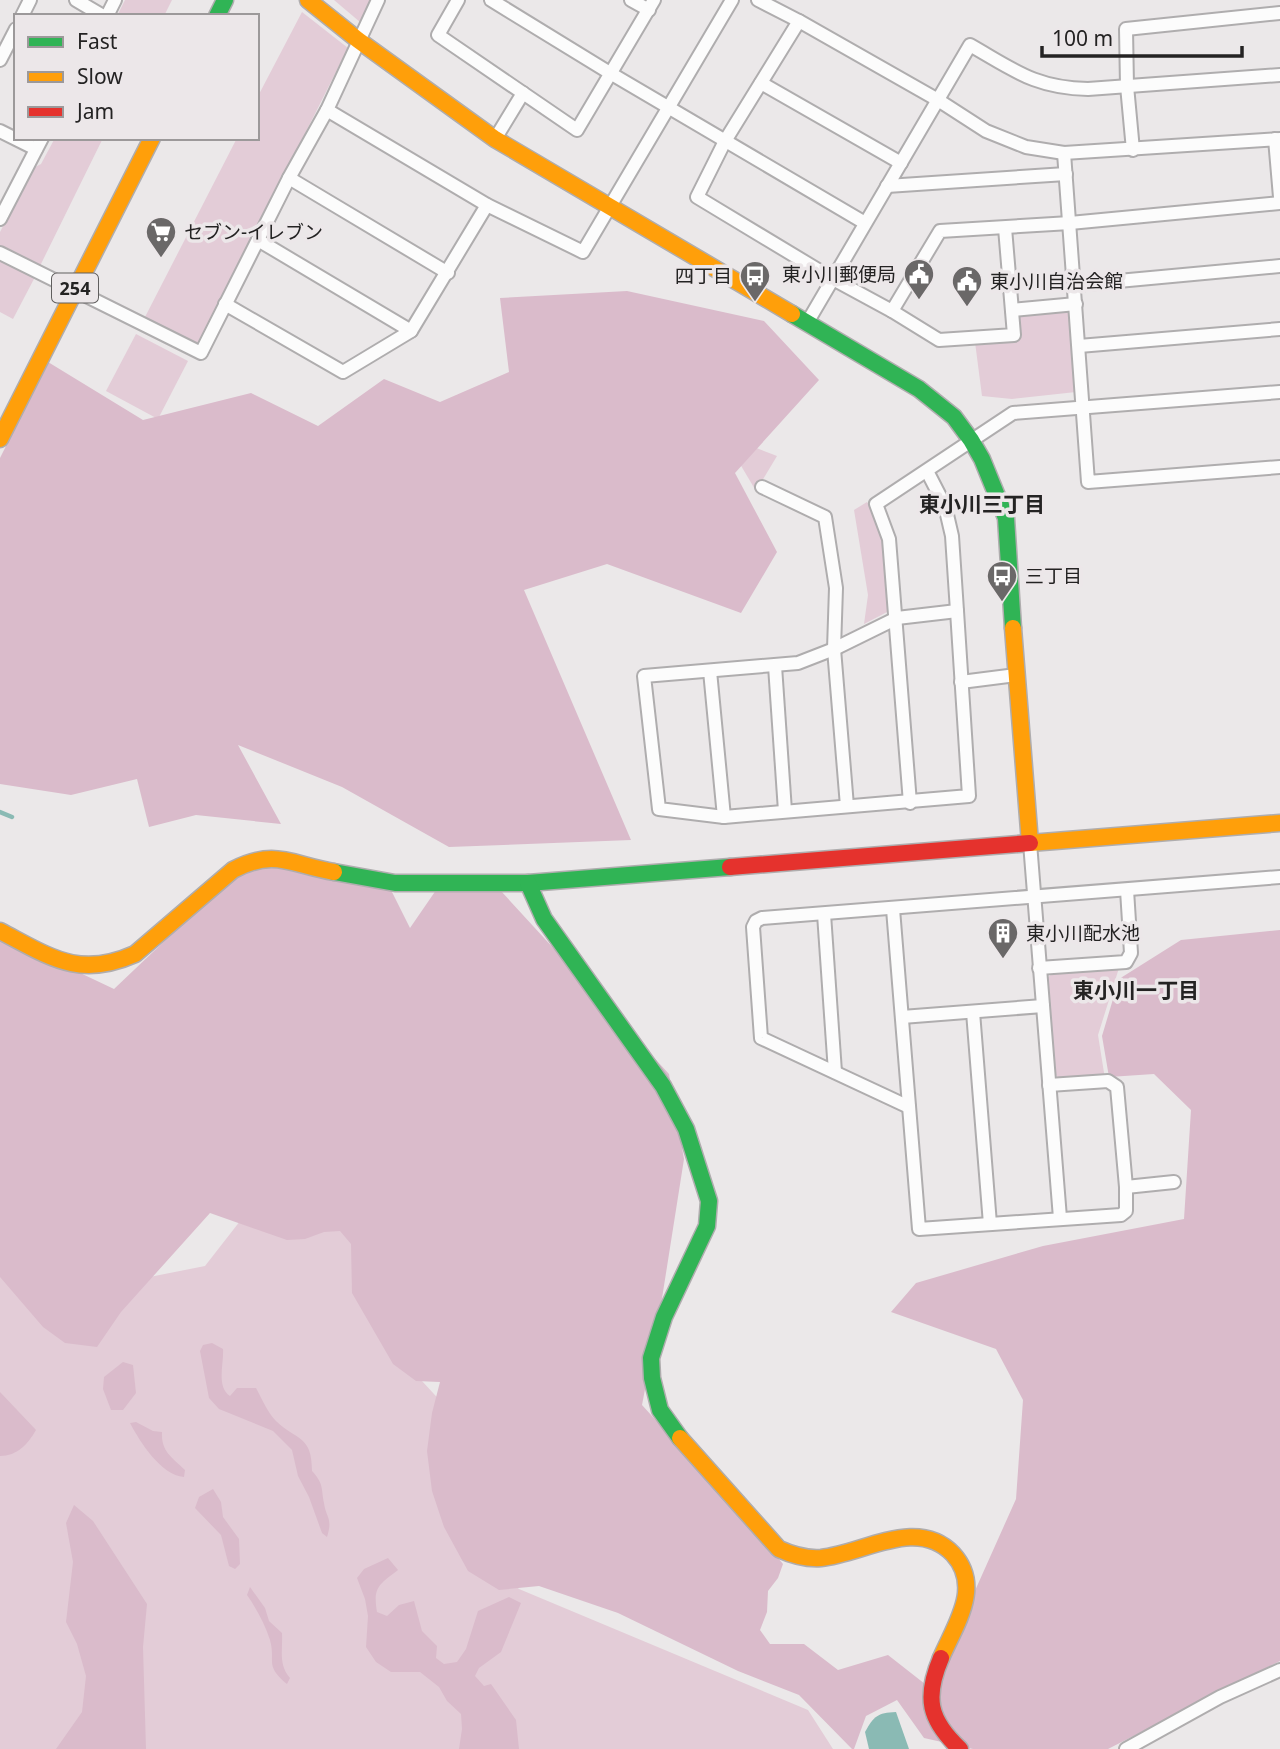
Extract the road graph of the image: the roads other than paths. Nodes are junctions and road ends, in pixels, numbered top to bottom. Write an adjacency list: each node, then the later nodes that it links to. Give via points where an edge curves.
1 (76, 0): 11 (street)
2 (308, 0): 14 (main road)
3 (378, 0): 14 (street)
4 (458, 0): 20 (street, via 438,35)
5 (491, 0): 16 (street)
6 (631, 0): 9 (street)
7 (732, 0): 22 (street)
8 (758, 0): 12 (street)
9 (652, 5): 16 (street)
10 (1280, 13): 19 (street, via 1126,29)
11 (101, 14)
12 (799, 21): 18 (street); 21 (street)
13 (14, 33): 15 (street)
14 (358, 40): 23 (street); 24 (main road)
15 (0, 60)
16 (610, 74): 20 (street, via 577,130); 22 (street)
17 (1280, 75): 19 (street)
18 (761, 83): 27 (street); 31 (street)
19 (1127, 86): 21 (street, via 1076,89 1045,85 1022,77 970,45); 29 (street)
20 (523, 93): 24 (street)
21 (937, 100): 30 (street, via 986,131 1026,147); 31 (street)
22 (668, 107): 27 (street); 38 (street)
23 (327, 110): 33 (street); 37 (street)
24 (495, 139): 38 (main road)
25 (1278, 139): 29 (street); 35 (street)
26 (151, 140): 49 (main road, 254)
27 (725, 141): 40 (street); 47 (street, via 697,197)
28 (39, 144): 39 (street)
29 (1133, 150): 30 (street)
30 (1064, 153): 32 (street)
31 (901, 163): 34 (street)
32 (1066, 174): 34 (street); 41 (street)
33 (289, 178): 43 (street); 46 (street)
34 (887, 186): 40 (street)
35 (1280, 197)
36 (1280, 203): 41 (street)
37 (487, 205): 38 (street, via 583,252); 46 (street)
38 (611, 208): 54 (main road)
39 (0, 219)
40 (865, 223): 47 (street)
41 (1070, 223): 42 (street); 48 (street)
42 (1005, 228): 52 (street, via 940,231); 53 (street)
43 (258, 240): 50 (street); 56 (street)
44 (0, 253): 49 (street)
45 (1280, 267): 48 (street)
46 (448, 273): 56 (street)
47 (833, 279): 52 (street); 54 (street)
48 (1075, 285): 51 (street)
49 (74, 291): 50 (street, via 201,353); 60 (main road, 254)
50 (225, 304): 56 (street, via 343,372)
51 (1076, 304): 53 (street); 57 (street)
52 (892, 310): 53 (street, via 939,340 1014,335)
53 (1012, 310)
54 (807, 323): 61 (main road, via 919,389 954,417)
55 (1280, 329): 57 (street)
56 (411, 331)
57 (1079, 346): 59 (street)
58 (1280, 392): 59 (street)
59 (1084, 409): 61 (street, via 1013,413); 62 (street, via 1088,482)
60 (0, 439)
61 (971, 440): 63 (street); 70 (main road, via 1006,518)
62 (1280, 467)
63 (928, 471): 65 (street, via 945,506 952,536); 66 (street, via 876,504 889,539)
64 (762, 487): 67 (street, via 825,517 836,588)
65 (957, 611): 66 (street); 71 (street)
66 (897, 618): 67 (street); 72 (street)
67 (834, 649): 68 (street); 73 (street)
68 (775, 666): 69 (street); 74 (street)
69 (710, 671): 75 (street); 75 (street, via 644,676 659,809)
70 (1016, 675): 71 (street); 77 (main road)
71 (961, 682): 72 (street, via 969,796)
72 (910, 803): 73 (street)
73 (847, 806): 74 (street)
74 (785, 811): 75 (street)
75 (724, 817)
76 (1280, 823): 77 (main road)
77 (1030, 843): 79 (main road); 81 (street)
78 (1280, 877): 80 (street)
79 (528, 883): 84 (main road, via 395,883 273,857 233,870 120,963 88,968 71,965); 97 (main road, via 544,919 663,1086 686,1129 709,1201 707,1226 664,1317 651,1357 660,1410 786,1553 821,1558 912,1536 935,1541 954,1554 965,1572 967,1592 931,1682 931,1704 940,1729)
80 (1127, 890): 81 (street); 85 (street, via 1131,953 1126,962)
81 (1034, 896): 82 (street); 85 (street)
82 (893, 909): 83 (street); 88 (street)
83 (824, 914): 89 (street); 89 (street, via 762,918 753,927 761,1038)
84 (0, 931)
85 (1040, 968): 86 (street)
86 (1043, 1006): 87 (street); 90 (street)
87 (973, 1012): 88 (street); 95 (street)
88 (902, 1017): 91 (street)
89 (835, 1072): 91 (street)
90 (1049, 1085): 93 (street, via 1108,1081 1117,1087); 94 (street)
91 (909, 1107): 95 (street, via 919,1229)
92 (1174, 1182): 93 (street)
93 (1126, 1187): 94 (street, via 1127,1207 1121,1214)
94 (1060, 1218): 95 (street)
95 (989, 1224)
96 (1280, 1670): 98 (street)
97 (960, 1749)
98 (1126, 1749)

